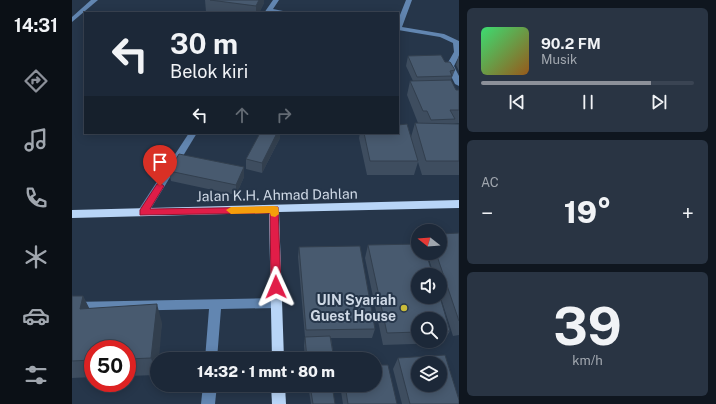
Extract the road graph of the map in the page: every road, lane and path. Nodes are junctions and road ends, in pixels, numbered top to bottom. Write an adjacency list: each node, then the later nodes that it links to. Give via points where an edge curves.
1 (95, 0): 5 (street)
2 (276, 0): 4 (street)
3 (409, 0): 6 (street)
4 (268, 12)
5 (72, 20)
6 (399, 25)
7 (399, 28): 8 (street, via 454,40 458,47 450,66)
8 (459, 84)
9 (192, 134): 12 (street)
10 (459, 204): 11 (main road, Jalan K.H. Ahmad Dahlan)
11 (274, 209): 12 (main road, Jalan K.H. Ahmad Dahlan); 14 (main road)
12 (143, 212): 13 (main road, Jalan K.H. Ahmad Dahlan)
13 (72, 214)
14 (276, 303): 15 (street); 18 (main road)
15 (215, 304): 16 (street); 17 (street)
16 (72, 307)
17 (212, 352)
18 (278, 352)
19 (209, 392): 21 (street)
20 (278, 392): 22 (main road)
21 (208, 404)
22 (279, 404)

